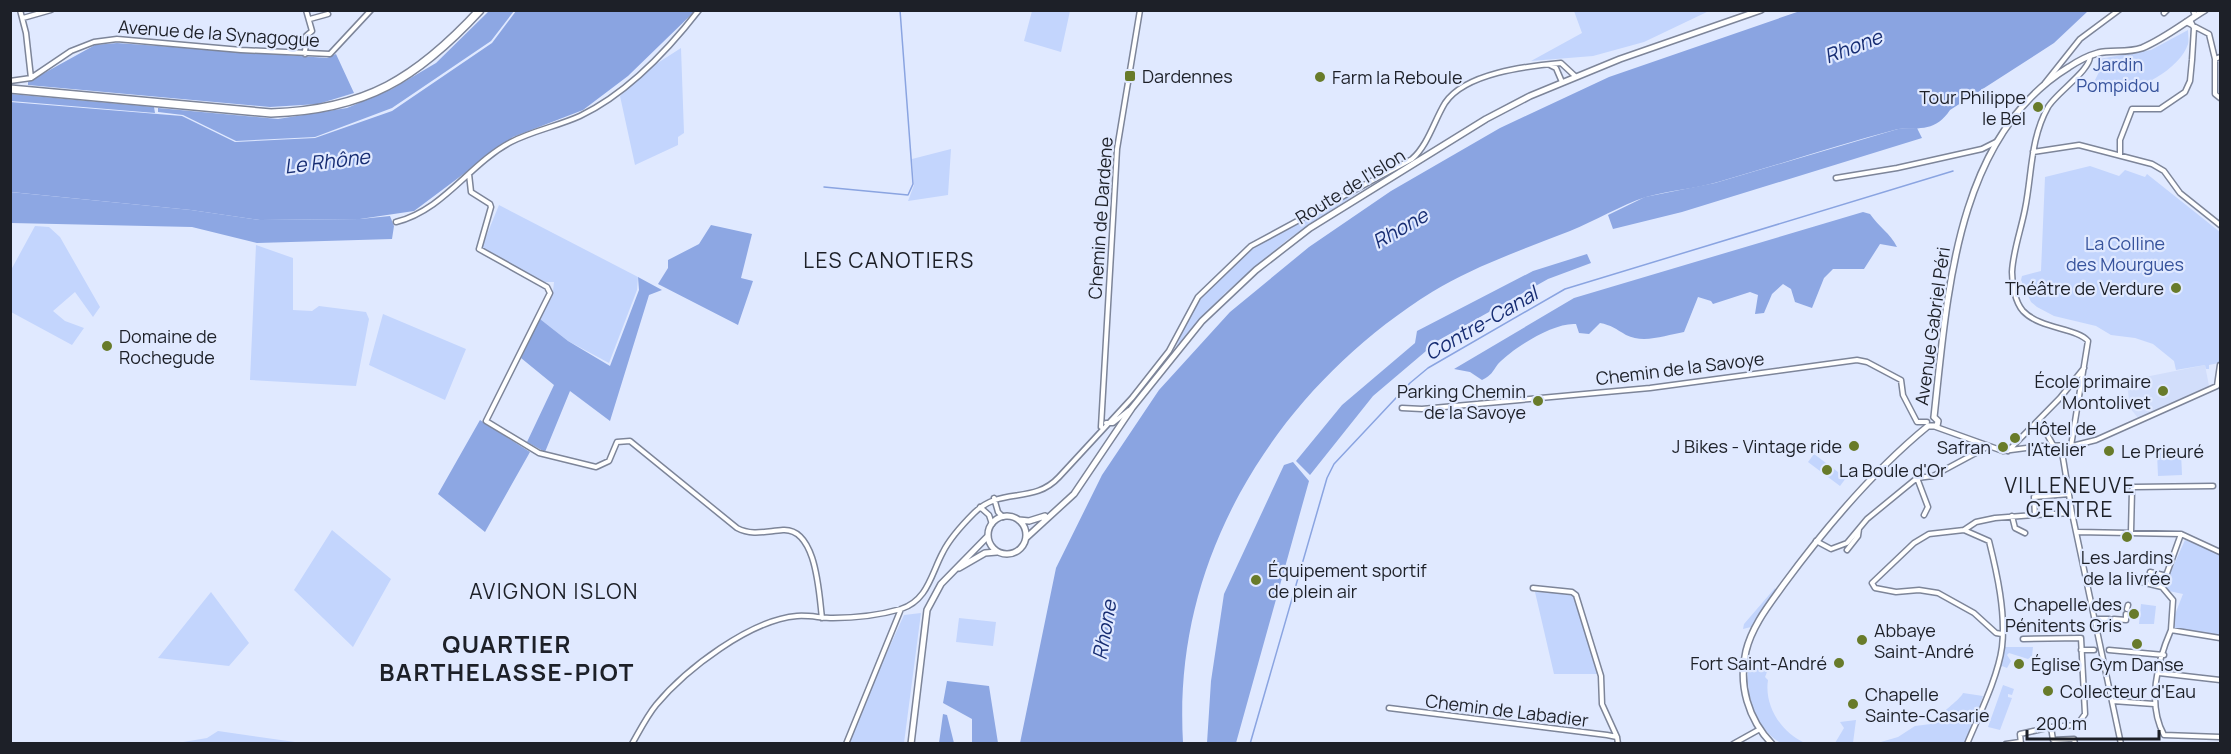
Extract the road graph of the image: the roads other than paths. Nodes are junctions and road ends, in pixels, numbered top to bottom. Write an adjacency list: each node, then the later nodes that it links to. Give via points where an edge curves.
1 (20, 10): 13 (street)
2 (51, 10): 13 (street)
3 (306, 10): 14 (street)
4 (371, 10): 16 (street, Avenue de la Synagogue, via 330,54)
5 (480, 10): 29 (highway, via 441,51 407,77 348,103 315,110 272,113)
6 (699, 10): 36 (street, via 663,51 614,93 582,115 512,142)
7 (1140, 10): 48 (street, Chemin de Dardene, via 1117,150)
8 (2119, 10): 20 (street)
9 (2205, 10): 12 (street, Avenue Gabriel Péri)
10 (1756, 11): 24 (street, Route de l'Islon)
11 (328, 14): 14 (street)
12 (2191, 17): 15 (street); 17 (street, Avenue Gabriel Péri, via 2142,48)
13 (22, 18): 25 (street)
14 (310, 19): 16 (street, via 312,31 306,36)
15 (2194, 28): 18 (street, via 2209,34); 35 (street, via 2190,81 2185,92 2160,109 2132,109 2120,140)
16 (305, 54): 25 (street, Avenue de la Synagogue, via 117,39 71,51)
17 (2090, 56): 19 (street, Avenue Gabriel Péri); 23 (street, via 2090,62)
18 (2218, 58): 30 (street, via 2213,89)
19 (2079, 61): 22 (street, Avenue Gabriel Péri); 23 (street)
20 (2058, 63): 22 (street); 28 (street)
21 (1546, 64): 24 (street, via 1561,63); 27 (street, via 1556,68); 46 (street, via 1488,76 1458,89 1412,159 1242,251 1198,297 1173,344 1132,398)
22 (2064, 70): 28 (street, Avenue Gabriel Péri)
23 (2081, 71): 33 (street, via 2050,103)
24 (1575, 76): 27 (street, Route de l'Islon)
25 (31, 78): 26 (street, Avenue de la Synagogue)
26 (10, 81)
27 (1562, 82): 42 (street, Route de l'Islon, via 1486,119 1291,242 1202,321)
28 (2045, 83): 31 (street, Avenue Gabriel Péri, via 2012,116)
29 (10, 89)
30 (2220, 98)
31 (1996, 142): 32 (street); 34 (street, Avenue Gabriel Péri)
32 (1982, 149): 34 (street); 37 (street)
33 (2033, 152): 35 (street, via 2079,145); 41 (street, via 2012,273 2014,290 2024,312 2051,328 2080,335 2088,341)
34 (1991, 153): 44 (street, Avenue Gabriel Péri, via 1956,251 1939,355)
35 (2120, 155): 39 (street, via 2164,171 2180,193)
36 (469, 174): 38 (street, via 435,205); 89 (street, via 471,192 491,207 479,249 547,287 550,293 486,421 539,453 596,467 609,461 617,442 630,441 737,528 750,533 796,533 812,555)
37 (1836, 178)
38 (396, 222)
39 (2220, 225)
40 (2220, 365): 53 (street, via 2217,386 2096,440)
41 (2084, 367): 45 (street); 53 (street)
42 (1132, 408): 46 (street, via 1113,423); 63 (street, Route de l'Islon, via 1074,494)
43 (1402, 408): 47 (street, Chemin de la Savoye, via 1650,388 1857,360 1901,380 1903,395 1917,422)
44 (1936, 419): 47 (street); 49 (street, Avenue Gabriel Péri); 50 (street)
45 (2038, 420): 51 (street); 55 (street)
46 (1106, 423): 48 (street)
47 (1928, 424): 49 (street); 77 (street)
48 (1101, 428): 59 (street, via 1053,484 1022,496)
49 (1936, 428): 50 (street)
50 (1947, 431): 54 (street)
51 (2053, 446): 52 (street); 55 (street)
52 (2061, 446): 53 (street); 58 (street)
53 (2071, 446)
54 (1987, 447): 55 (street); 56 (street, via 1933,476)
55 (2008, 451)
56 (1917, 478): 64 (street, via 1928,507); 69 (street)
57 (2213, 486): 72 (street, via 2134,487)
58 (2069, 494): 61 (street); 62 (street, via 2034,497)
59 (994, 498): 60 (street); 66 (street)
60 (980, 507): 68 (street); 87 (street, via 951,539 926,590 914,603)
61 (2072, 513): 62 (street); 71 (street)
62 (2035, 514): 65 (street)
63 (1049, 515): 67 (street); 76 (street, Route de l'Islon)
64 (1924, 515)
65 (2012, 516): 70 (street, via 1976,522); 73 (street, via 2015,528)
66 (1003, 517): 67 (street); 68 (street)
67 (1019, 520): 76 (street)
68 (992, 524): 75 (street)
69 (1859, 528): 77 (street, via 1847,543 1831,549); 78 (street)
70 (1964, 530): 92 (street, via 1989,541); 92 (street, via 1940,531 1922,538 1872,583 1873,587 1938,593)
71 (2078, 532): 72 (street); 90 (street)
72 (2131, 532): 74 (street)
73 (2025, 533)
74 (2181, 534): 80 (street); 83 (street)
75 (988, 536): 79 (street); 82 (street)
76 (1026, 538): 79 (street, via 1016,552)
77 (1816, 541): 105 (street, via 1764,612 1749,642 1743,667 1744,691)
78 (1847, 550)
79 (998, 552): 82 (street, via 979,555)
80 (2220, 552)
81 (2150, 572): 83 (street)
82 (950, 574): 112 (street, via 936,592 924,625)
83 (2167, 576): 85 (street)
84 (2137, 581): 85 (street)
85 (2162, 587): 91 (street, via 2173,600)
86 (1533, 588): 106 (street, via 1576,595 1601,676 1602,704)
87 (901, 609): 89 (street, via 851,618); 111 (street)
88 (2127, 610): 90 (street, via 2126,620)
89 (822, 618): 110 (street, via 779,619 728,643 663,696)
90 (2096, 619): 97 (street)
91 (2171, 630): 93 (street); 98 (street)
92 (2002, 634): 116 (street, via 1998,661)
93 (2220, 638)
94 (2023, 639): 95 (street, via 2081,638)
95 (2081, 650): 96 (street); 104 (street, via 2084,718 2077,725)
96 (2094, 650)
97 (2104, 650): 98 (street); 101 (street)
98 (2164, 655): 99 (street)
99 (2158, 673): 100 (street); 102 (street)
100 (2220, 680)
101 (2113, 701): 102 (street); 119 (street)
102 (2154, 704): 107 (street, via 2163,734)
103 (1389, 708): 106 (street, Chemin de Labadier)
104 (2051, 727): 109 (street, via 2020,734); 118 (street, via 2053,740 2074,739)
105 (1760, 729): 114 (street); 115 (street)
106 (1617, 737): 113 (street)
107 (2177, 737): 108 (street); 120 (street)
108 (2220, 737)
109 (2021, 743): 117 (street)
110 (632, 744)
111 (846, 744)
112 (911, 744)
113 (1618, 744)
114 (1733, 744)
115 (1772, 744)
116 (1967, 744)
117 (2006, 744)
118 (2075, 744)
119 (2121, 744)
120 (2178, 744)

